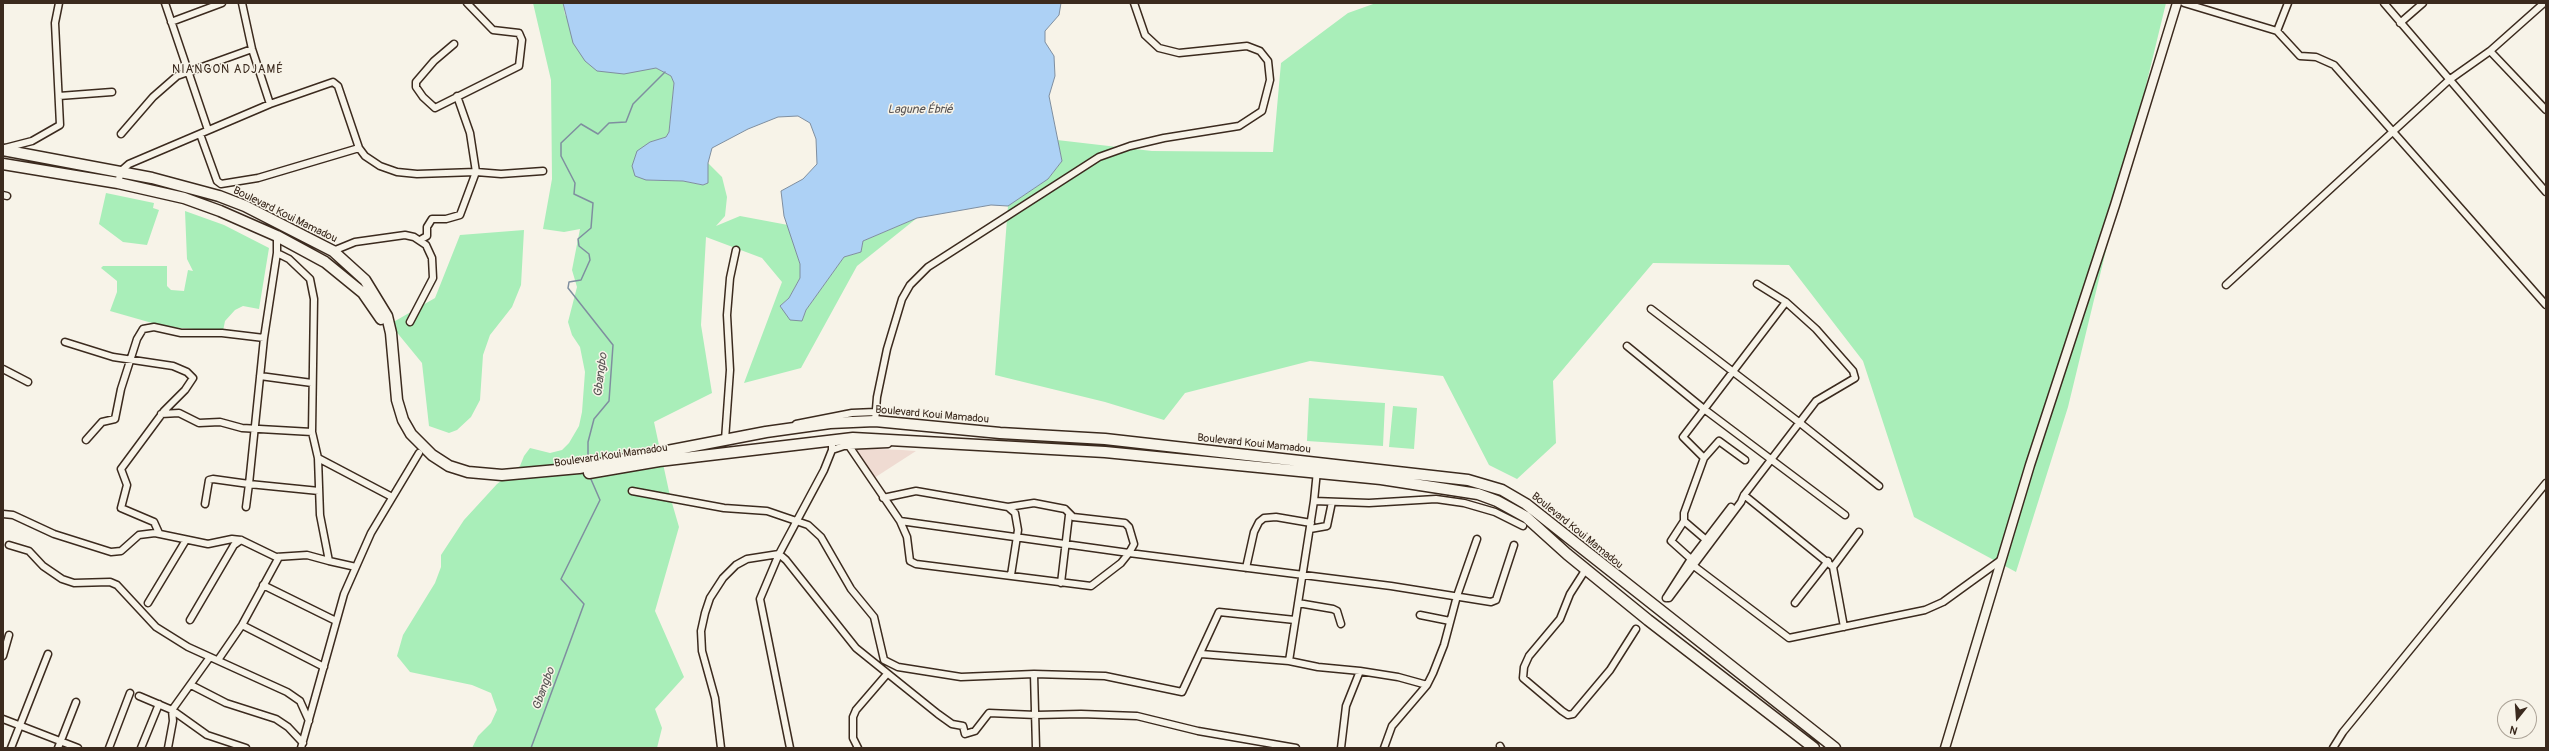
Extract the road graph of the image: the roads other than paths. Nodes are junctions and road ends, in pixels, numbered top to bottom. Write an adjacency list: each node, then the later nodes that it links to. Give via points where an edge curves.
1 (59, 3): 22 (street, via 55,23)
2 (165, 3): 13 (street)
3 (222, 3): 13 (street)
4 (242, 3): 17 (street)
5 (467, 3): 23 (street, via 493,30 519,33 521,55 519,66 511,72)
6 (1134, 3): 60 (street, via 1145,35 1159,48 1179,53 1247,46 1260,50 1268,61 1270,80 1262,111 1239,126 1130,146 1099,158 928,267 910,285 902,299 887,349)
7 (2177, 3): 115 (street)
8 (2184, 3): 15 (street)
9 (2288, 3): 15 (street)
10 (2384, 3): 14 (street)
11 (2424, 3): 14 (street)
12 (2544, 3): 18 (street)
13 (171, 22): 19 (street)
14 (2400, 23): 20 (street)
15 (2277, 31): 27 (street, via 2300,56 2316,57 2334,66)
16 (454, 44): 23 (street, via 434,61 416,82 420,92 435,108)
17 (252, 49): 19 (street); 24 (street)
18 (2490, 52): 20 (street); 25 (street)
19 (189, 71): 26 (street); 28 (street, via 172,79)
20 (2449, 80): 27 (street); 37 (street)
21 (112, 92): 22 (street)
22 (59, 96): 31 (street, via 61,120 58,128 32,141)
23 (457, 96): 35 (street, via 470,133)
24 (270, 104): 26 (street); 30 (street, via 333,82 338,86)
25 (2546, 110)
26 (208, 130): 29 (street)
27 (2393, 131): 44 (street); 46 (street)
28 (121, 134)
29 (200, 134): 30 (street, via 220,184 258,178); 33 (street, via 129,164)
30 (359, 148): 35 (street, via 365,156 380,166 397,172 439,175)
31 (3, 149): 33 (main road, Boulevard Koui Mamadou)
32 (3, 164): 36 (main road, Boulevard Koui Mamadou)
33 (121, 171): 36 (street); 41 (main road, Boulevard Koui Mamadou, via 219,196 245,206)
34 (543, 171): 35 (street, via 501,174)
35 (476, 172): 39 (street, via 460,215 432,219 427,227 427,236)
36 (118, 182): 38 (main road, Boulevard Koui Mamadou, via 191,201)
37 (2546, 192)
38 (277, 236): 42 (street); 71 (main road, Boulevard Koui Mamadou, via 325,262 363,293 375,308 386,341 388,387 394,414 403,432)
39 (420, 240): 41 (street, via 405,234 355,242); 48 (street, via 431,251 433,278)
40 (736, 250): 68 (street, via 730,278 727,315 730,370)
41 (333, 251): 78 (main road, Boulevard Koui Mamadou, via 365,280 379,301 391,333 394,380 399,406 411,434 428,451 449,466 487,475)
42 (277, 252): 49 (street); 57 (street, via 290,259 310,279 314,299)
43 (1757, 284): 45 (street)
44 (2226, 284)
45 (1786, 302): 54 (street); 62 (street, via 1830,342 1855,375 1849,383 1819,398)
46 (2546, 305)
47 (1651, 309): 54 (street)
48 (410, 322)
49 (264, 338): 52 (street, via 222,333 181,333 147,327 139,335); 55 (street)
50 (65, 342): 52 (street)
51 (1627, 346): 58 (street)
52 (130, 361): 59 (street, via 173,366 187,372 193,378); 67 (street, via 115,419 102,422)
53 (3, 369): 56 (street)
54 (1732, 371): 58 (street); 62 (street)
55 (260, 376): 57 (street); 63 (street)
56 (28, 382)
57 (312, 383): 64 (street)
58 (1704, 409): 73 (street, via 1683,437); 74 (street)
59 (162, 414): 63 (street, via 179,413 199,423 220,422); 102 (street, via 120,472 127,484 121,508 154,522)
60 (875, 417): 61 (main road, Boulevard Koui Mamadou); 65 (street, via 805,421); 76 (main road, Boulevard Koui Mamadou, via 1000,433 1105,440)
61 (853, 421): 65 (main road, Boulevard Koui Mamadou); 69 (main road)
62 (1800, 423): 74 (street); 82 (street)
63 (255, 428): 64 (street); 81 (street)
64 (312, 432): 72 (street)
65 (766, 432): 68 (main road, Boulevard Koui Mamadou)
66 (832, 439): 69 (main road, Boulevard Koui Mamadou); 70 (street); 77 (main road, Boulevard Koui Mamadou)
67 (86, 440)
68 (725, 440): 77 (main road, Boulevard Koui Mamadou, via 624,458)
69 (851, 442): 70 (street); 79 (main road, Boulevard Koui Mamadou, via 951,442 1106,452); 87 (street)
70 (832, 450): 96 (street)
71 (419, 453): 78 (main road, Boulevard Koui Mamadou, via 447,472 466,479 505,481); 86 (street)
72 (318, 458): 83 (street); 86 (street)
73 (1704, 458): 75 (street, via 1719,441); 98 (street, via 1684,513)
74 (1770, 458): 85 (street); 95 (street)
75 (1744, 460)
76 (1318, 462): 79 (street); 161 (main road, Boulevard Koui Mamadou, via 1468,480 1502,490 1551,523)
77 (593, 469): 78 (main road, Boulevard Koui Mamadou)
78 (580, 471)
79 (1317, 474): 88 (street); 121 (main road, Boulevard Koui Mamadou, via 1449,488 1484,496 1526,517)
80 (2546, 483): 180 (street, via 2343,732)
81 (249, 484): 83 (street); 90 (street, via 209,480); 91 (street)
82 (1879, 486)
83 (319, 491): 116 (street, via 320,515)
84 (632, 491): 96 (street, via 724,508 767,512)
85 (1744, 495): 105 (street); 114 (street); 117 (street)
86 (392, 497): 118 (street, via 371,533)
87 (883, 498): 92 (street, via 916,491); 97 (street)
88 (1314, 501): 89 (street); 99 (street)
89 (1332, 502): 99 (street, via 1327,526); 100 (street, via 1369,503 1436,499 1464,503 1495,512)
90 (205, 504)
91 (246, 507)
92 (1008, 507): 94 (street, via 1034,503 1065,509); 103 (street, via 1015,513 1018,530)
93 (3, 514): 102 (street, via 13,515 54,534 111,552 121,552 139,535)
94 (1069, 514): 108 (street); 112 (street, via 1080,518 1125,523 1134,541)
95 (1845, 515)
96 (797, 520): 111 (street); 149 (street, via 812,527 821,537 854,593 871,612 880,650 888,663 961,677)
97 (900, 521): 103 (street); 122 (street, via 907,537 910,561 916,564)
98 (1684, 521): 105 (street); 117 (street, via 1670,541)
99 (1310, 526): 120 (street, via 1276,517 1264,518 1254,532); 123 (street)
100 (1523, 526)
101 (1860, 532): 119 (street)
102 (159, 533): 106 (street)
103 (1016, 537): 108 (street); 122 (street)
104 (1477, 539): 126 (street)
105 (1705, 539): 117 (street)
106 (186, 540): 107 (street, via 208,544 232,539); 127 (street)
107 (241, 540): 113 (street); 131 (street, via 234,545)
108 (1066, 544): 112 (street); 124 (street)
109 (8, 545): 143 (street, via 29,551 43,566 62,579 74,583 110,582 117,585 156,627)
110 (1514, 545): 126 (street, via 1494,601)
111 (779, 554): 148 (street, via 856,648); 170 (street, via 747,559 736,565 723,578 710,598 705,613 701,632 702,651 715,698); 171 (street, via 760,599)
112 (1129, 554): 120 (street); 124 (street, via 1095,585)
113 (279, 558): 116 (street, via 307,555); 125 (street)
114 (1828, 560): 119 (street); 129 (street)
115 (2001, 560): 137 (street, via 1943,602 1925,610); 179 (street)
116 (329, 562): 118 (street)
117 (1691, 562): 117 (street, via 1666,598 1669,598); 137 (street, via 1789,638)
118 (356, 567): 133 (street)
119 (1834, 567): 137 (street)
120 (1246, 568): 123 (street)
121 (1586, 568): 138 (street, via 1570,594 1560,619 1529,656 1523,678 1562,711 1573,714 1610,670); 177 (main road, Boulevard Koui Mamadou, via 1648,620)
122 (1011, 575): 124 (street)
123 (1302, 575): 126 (street); 128 (street)
124 (1061, 583)
125 (263, 585): 133 (street); 136 (street)
126 (1457, 596): 134 (street)
127 (148, 603)
128 (1298, 603): 132 (street); 135 (street, via 1333,609 1337,611)
129 (1795, 603)
130 (1420, 615): 134 (street)
131 (190, 620)
132 (1295, 620): 141 (street, via 1220,612 1215,617); 145 (street)
133 (336, 621): 146 (street)
134 (1450, 621): 151 (street, via 1444,645)
135 (1341, 624)
136 (242, 625): 144 (street); 146 (street)
137 (1844, 627)
138 (1636, 629)
139 (9, 635): 142 (street)
140 (48, 654): 160 (street)
141 (1201, 654): 145 (street); 149 (street, via 1182,692 1114,677)
142 (3, 656)
143 (210, 657): 144 (street); 150 (street)
144 (218, 660): 159 (street, via 287,692 300,701)
145 (1289, 661): 147 (street)
146 (324, 667): 159 (street)
147 (1360, 671): 151 (street, via 1398,676); 175 (street, via 1346,706)
148 (887, 674): 157 (street, via 952,724 963,726 965,734 975,731 989,713); 172 (street, via 853,717 853,738)
149 (1034, 674): 157 (street)
150 (191, 684): 156 (street); 163 (street, via 226,703 276,719 288,727)
151 (1427, 685): 176 (street, via 1392,726)
152 (130, 693): 166 (street)
153 (139, 696): 155 (street)
154 (76, 702): 162 (street)
155 (159, 704): 156 (street); 167 (street)
156 (172, 710): 168 (street, via 173,721); 169 (street, via 206,735)
157 (1036, 715): 173 (street); 174 (street, via 1137,716 1198,731)
158 (3, 719): 160 (street)
159 (309, 720): 163 (street)
160 (20, 726): 162 (street); 164 (street)
161 (1822, 738): 177 (main road); 178 (main road, Boulevard Koui Mamadou)
162 (60, 745): 165 (street)
163 (302, 745)
164 (11, 748)
165 (78, 748)
166 (109, 748)
167 (141, 748)
168 (168, 748)
169 (246, 748)
170 (722, 748)
171 (790, 748)
172 (858, 748)
173 (1036, 748)
174 (1296, 748)
175 (1341, 748)
176 (1384, 748)
177 (1814, 748)
178 (1834, 748)
179 (1945, 748)
180 (2333, 748)

